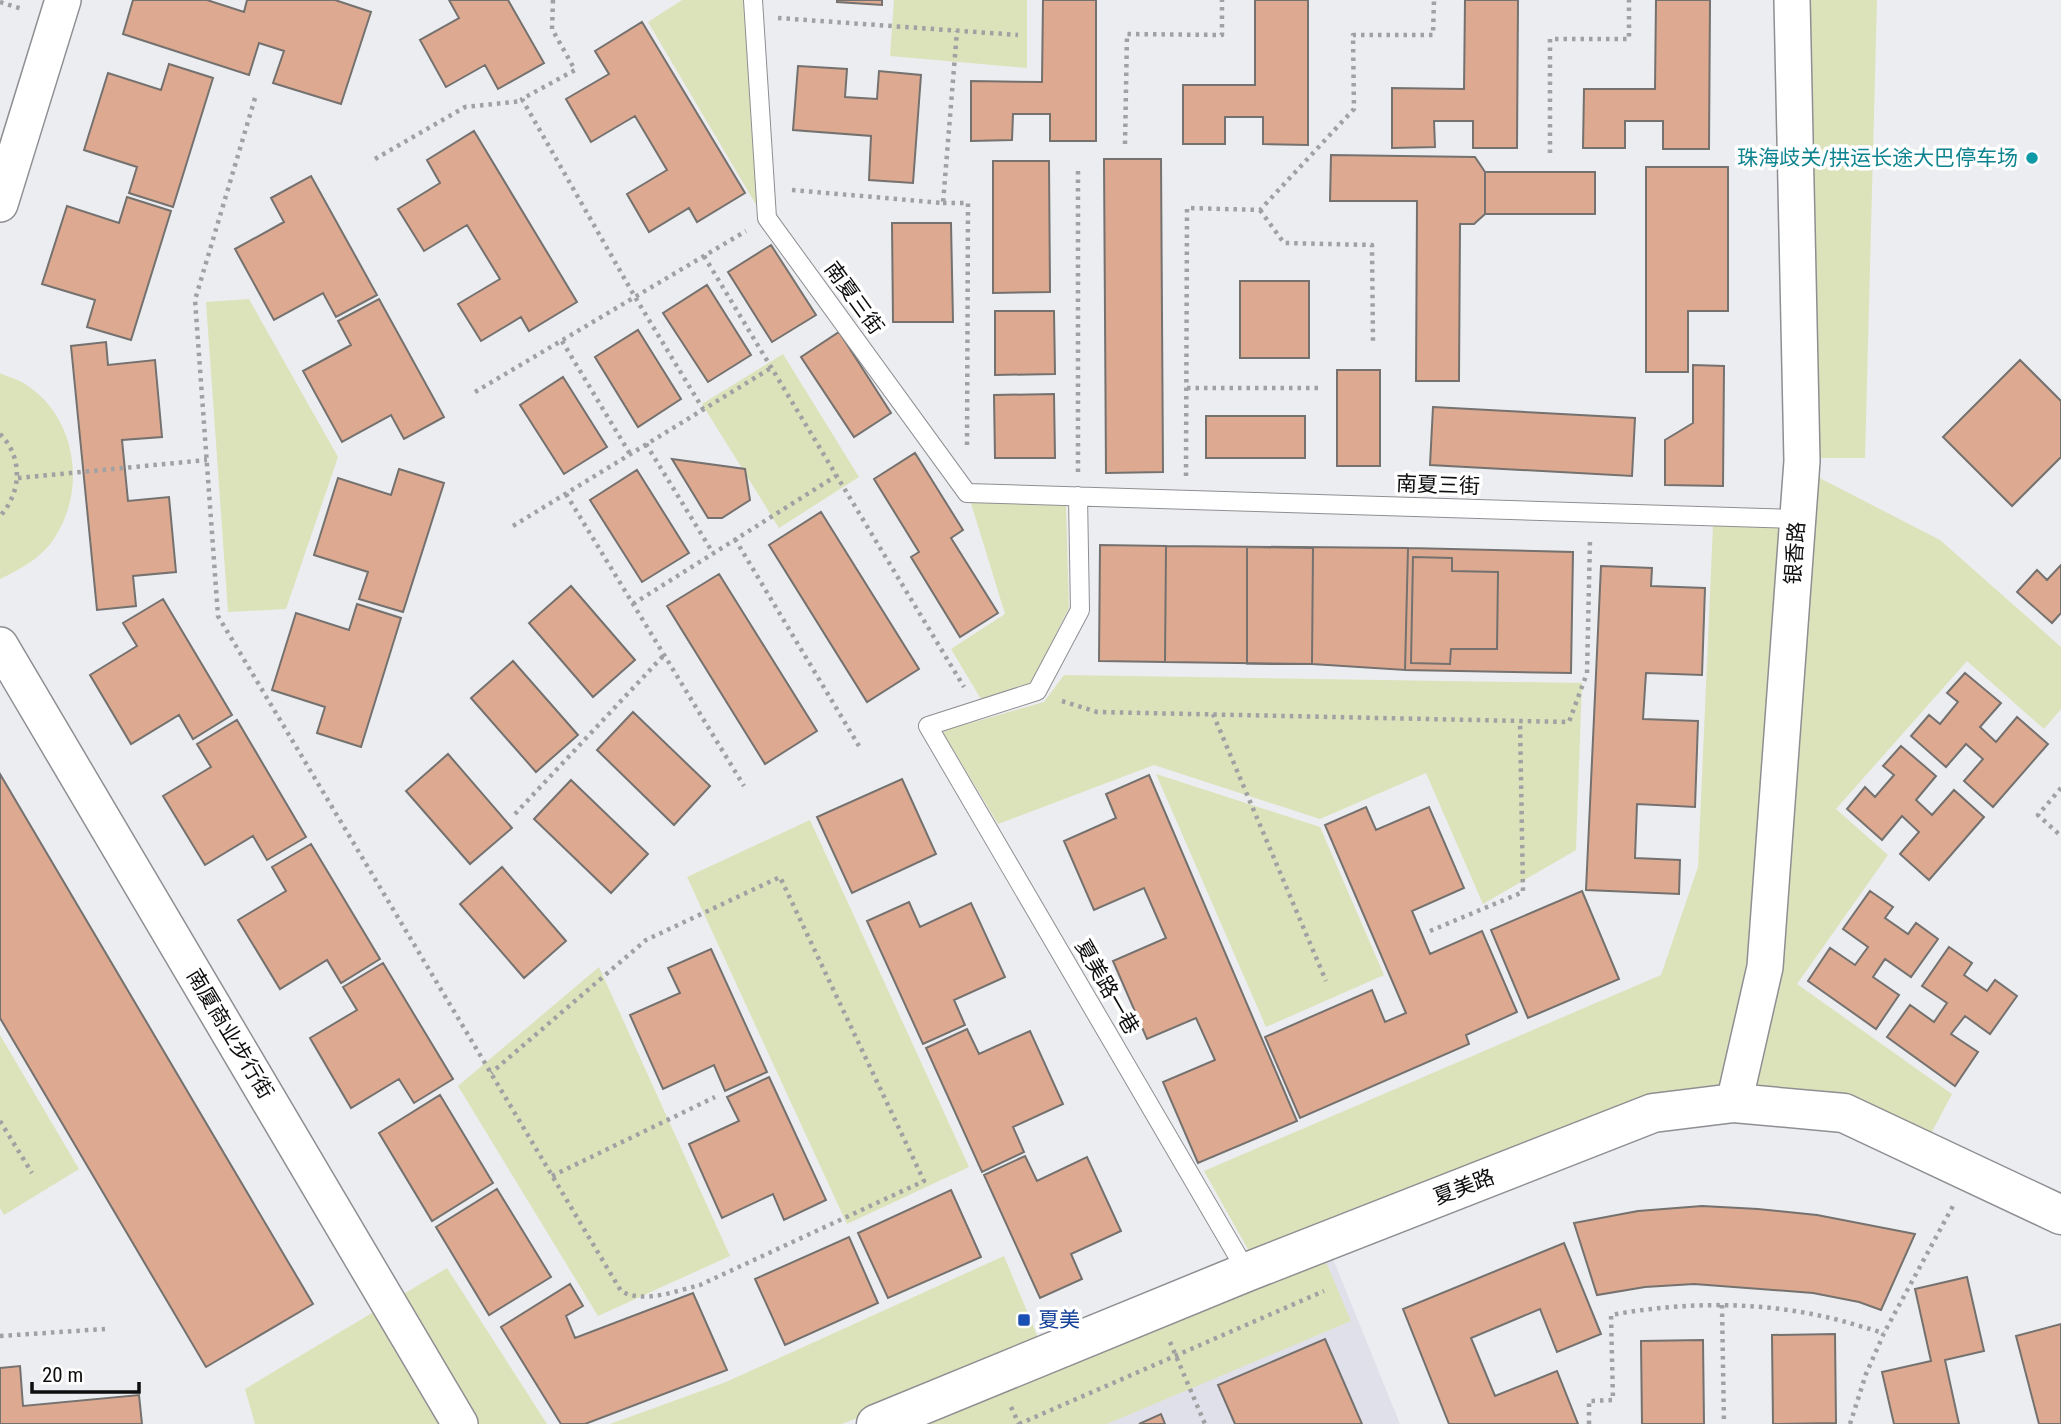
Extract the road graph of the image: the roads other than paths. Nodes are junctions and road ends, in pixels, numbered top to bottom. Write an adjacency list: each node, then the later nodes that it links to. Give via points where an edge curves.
1 (63, 0): 4 (street)
2 (1793, 0): 6 (street, 银香路, via 1802,461)
3 (753, 8): 5 (lane, 南夏三街, via 767,218 967,492)
4 (0, 204)
5 (1078, 496): 6 (lane, 南夏三街); 10 (lane, 夏美路一巷, via 1080,610 1037,691 928,726)
6 (1797, 519): 8 (street, 银香路, via 1765,967)
7 (0, 645): 11 (street, 南厦商业步行街)
8 (1734, 1102): 9 (street, 夏美路, via 1844,1113); 10 (street, 夏美路, via 1653,1113)
9 (2061, 1215)
10 (1247, 1272): 12 (street, 夏美路)
11 (460, 1424)
12 (876, 1424)

